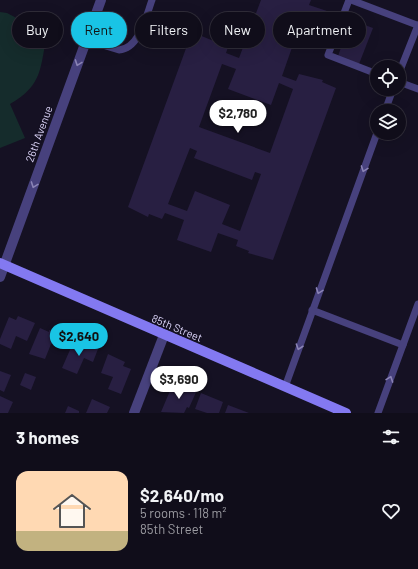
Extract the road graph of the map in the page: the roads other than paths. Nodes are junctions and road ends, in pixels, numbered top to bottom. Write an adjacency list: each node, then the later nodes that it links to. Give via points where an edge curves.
1 (101, 0): 4 (street, 26th Avenue)
2 (152, 0): 7 (lane, via 132,45 124,50)
3 (350, 0): 5 (lane); 9 (lane, via 328,55)
4 (96, 12)
5 (417, 25): 8 (lane)
6 (83, 48): 13 (street, 26th Avenue, one-way to 13)
7 (112, 48)
8 (404, 60)
9 (370, 71)
10 (406, 85): 11 (lane)
11 (418, 89)
12 (374, 140): 16 (lane, one-way to 16)
13 (2, 264): 14 (street, 26th Avenue); 17 (street, 85th Street)
14 (0, 277)
15 (418, 304): 18 (lane)
16 (312, 310): 18 (lane); 19 (lane, one-way to 19)
17 (164, 335): 19 (street, 85th Street); 20 (street)
18 (403, 345): 22 (lane, one-way to 18)
19 (285, 387): 21 (street, 85th Street)
20 (134, 413)
21 (346, 413)
22 (378, 413)

